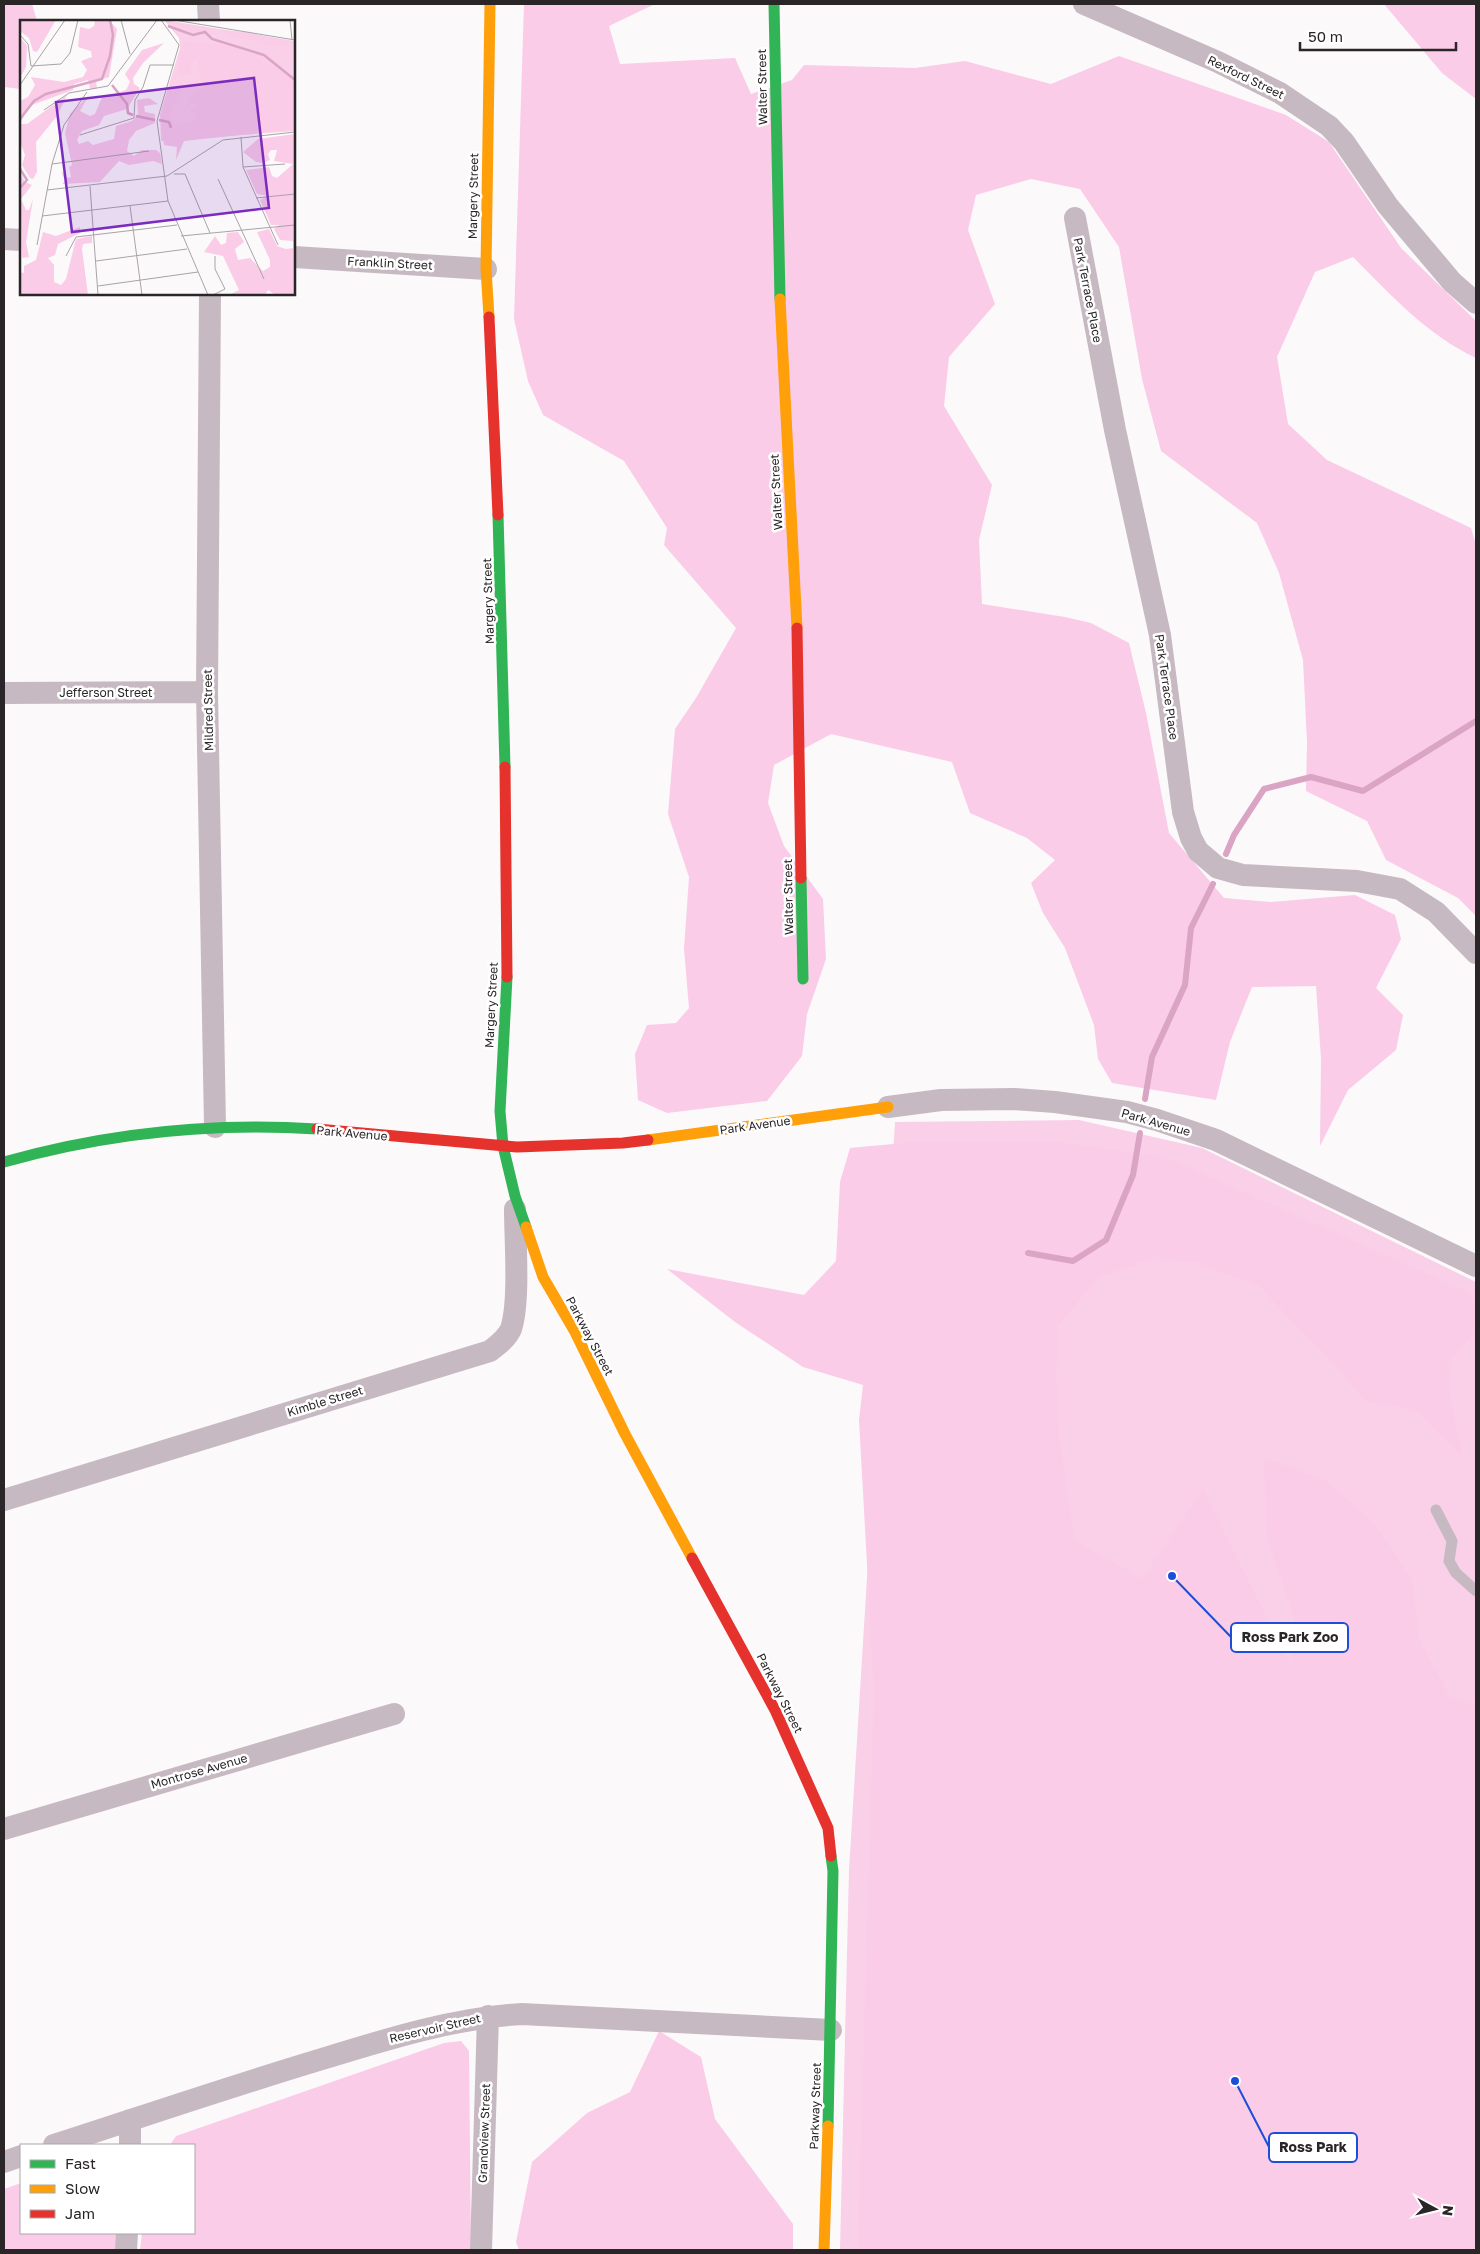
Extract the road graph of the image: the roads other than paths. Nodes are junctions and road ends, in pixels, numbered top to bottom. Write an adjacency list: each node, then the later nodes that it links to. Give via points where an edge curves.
1 (208, 4): 5 (street)
2 (490, 4): 10 (street, Margery Street)
3 (774, 4): 16 (street, Walter Street, via 779,288 797,627)
4 (1084, 4): 12 (street, Rexford Street, via 1280,92 1329,126 1344,142 1388,206 1452,282)
5 (208, 20)
6 (1075, 218): 15 (street, Park Terrace Place, via 1114,430 1160,636 1183,812 1198,852 1218,868 1243,876 1357,881 1400,889 1436,912)
7 (4, 239): 8 (street)
8 (20, 240)
9 (295, 257): 10 (street, Franklin Street)
10 (486, 269): 19 (street, Margery Street, via 504,688 508,952 500,1111)
11 (210, 295): 13 (street, Mildred Street)
12 (1476, 303)
13 (207, 692): 14 (street, Jefferson Street); 18 (street, Mildred Street)
14 (4, 693)
15 (1476, 953)
16 (803, 980)
17 (888, 1106): 19 (street, Park Avenue, via 623,1143); 22 (street, Park Avenue, via 941,1100 1014,1099 1127,1112 1157,1120 1216,1140)
18 (216, 1127): 19 (street, Park Avenue, via 262,1126); 20 (street, Park Avenue, via 115,1135)
19 (503, 1146): 21 (street, Margery Street)
20 (4, 1162)
21 (515, 1196): 23 (street, Kimble Street, via 515,1304 510,1330 490,1351); 29 (street, Parkway Street, via 543,1277 775,1710 828,1828 833,1871)
22 (1476, 1266)
23 (4, 1500)
24 (1436, 1510): 25 (lane, via 1452,1541 1449,1561 1456,1573)
25 (1476, 1591)
26 (394, 1714): 27 (street, Montrose Avenue)
27 (4, 1829)
28 (488, 2016): 29 (street, Reservoir Street, via 522,2014); 30 (street, Reservoir Street, via 394,2037); 37 (street, Grandview Street)
29 (831, 2030): 38 (street, Parkway Street)
30 (130, 2120): 31 (street, Reservoir Street); 32 (street)
31 (57, 2144)
32 (130, 2144)
33 (20, 2156): 34 (street)
34 (4, 2162)
35 (127, 2234): 36 (street)
36 (126, 2250)
37 (481, 2250)
38 (824, 2250)

